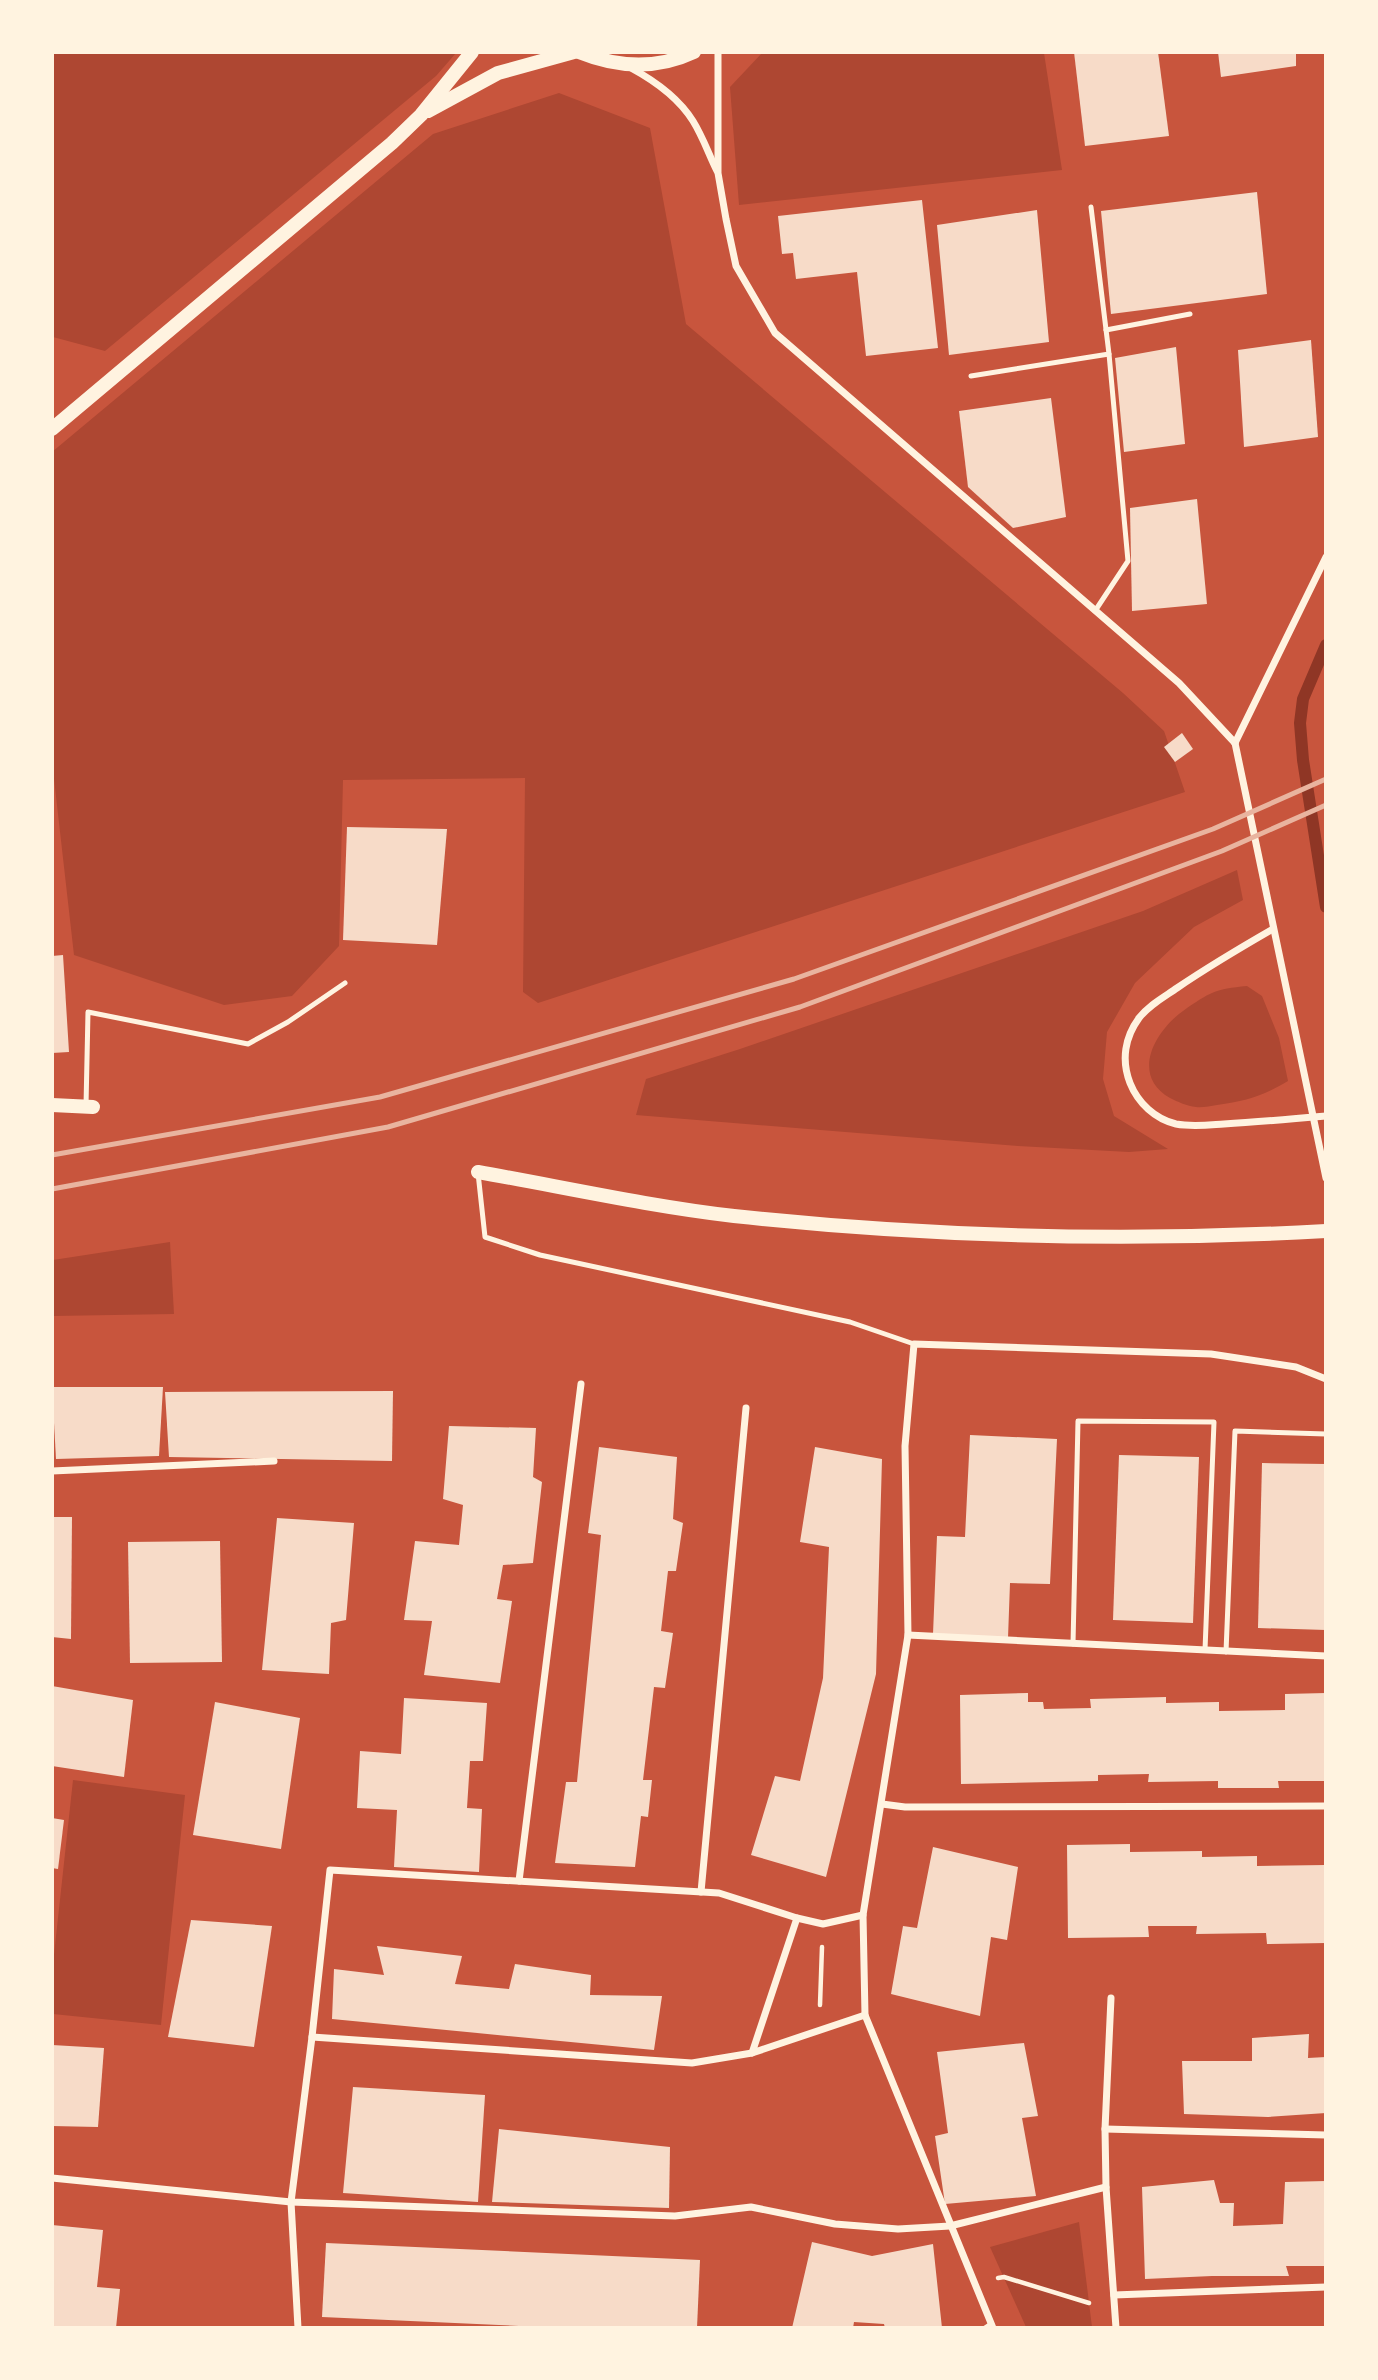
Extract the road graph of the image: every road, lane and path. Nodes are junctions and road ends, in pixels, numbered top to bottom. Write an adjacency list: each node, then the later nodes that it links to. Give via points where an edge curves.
1 (472, 52): 6 (main road)
2 (576, 52): 5 (main road); 6 (main road, via 498,73)
3 (694, 52): 5 (main road, via 675,61)
4 (718, 52): 7 (street)
5 (627, 66): 7 (street, via 675,99 693,121)
6 (421, 115): 13 (main road)
7 (718, 173): 15 (street, via 736,266 775,333)
8 (1091, 206): 10 (lane)
9 (1190, 314): 10 (lane)
10 (1106, 330): 11 (lane)
11 (1109, 354): 12 (lane); 15 (lane, via 1128,561)
12 (971, 376)
13 (52, 429)
14 (1325, 557): 16 (street)
15 (1095, 611): 16 (street, via 1179,683)
16 (1235, 743): 17 (street)
17 (1273, 929): 21 (street, via 1222,958 1140,1016 1124,1059 1128,1077 1153,1114 1176,1124); 23 (street)
18 (345, 983): 20 (lane, via 248,1044 88,1012)
19 (52, 1105): 20 (main road)
20 (90, 1106)
21 (1325, 1116)
22 (478, 1171): 24 (main road, via 718,1213 826,1224 1051,1237); 25 (lane, via 485,1237 540,1255 850,1322)
23 (1325, 1178)
24 (1325, 1231)
25 (914, 1344): 26 (street, via 1211,1354 1296,1367); 32 (street, via 905,1446)
26 (1325, 1379)
27 (581, 1384): 39 (street)
28 (746, 1408): 40 (street)
29 (1325, 1434): 35 (lane, via 1235,1431)
30 (274, 1461): 31 (street)
31 (52, 1471)
32 (908, 1634): 33 (street); 37 (street)
33 (1073, 1644): 34 (street); 34 (lane, via 1078,1421 1214,1422)
34 (1205, 1650): 35 (street)
35 (1226, 1652): 36 (street)
36 (1325, 1657)
37 (882, 1804): 38 (street); 41 (street)
38 (1325, 1806)
39 (519, 1881): 40 (street); 47 (street, via 330,1870)
40 (701, 1892): 42 (street, via 719,1893)
41 (863, 1915): 43 (street); 45 (street)
42 (797, 1918): 43 (street); 48 (street)
43 (823, 1924): 46 (path)
44 (1111, 1998): 49 (street)
45 (865, 2015): 46 (street); 54 (street)
46 (819, 2030): 48 (street)
47 (312, 2037): 48 (street, via 692,2063); 53 (street)
48 (752, 2053)
49 (1105, 2129): 50 (street); 52 (street)
50 (1325, 2135)
51 (52, 2178): 53 (street)
52 (1106, 2187): 54 (street); 57 (street)
53 (290, 2202): 54 (street, via 675,2216 751,2207 835,2224 898,2229); 60 (street)
54 (950, 2226): 55 (street)
55 (973, 2280): 58 (path, via 1003,2277); 59 (street)
56 (1325, 2287): 57 (street)
57 (1114, 2295): 61 (street)
58 (1089, 2303)
59 (990, 2326)
60 (298, 2328)
61 (1116, 2328)

